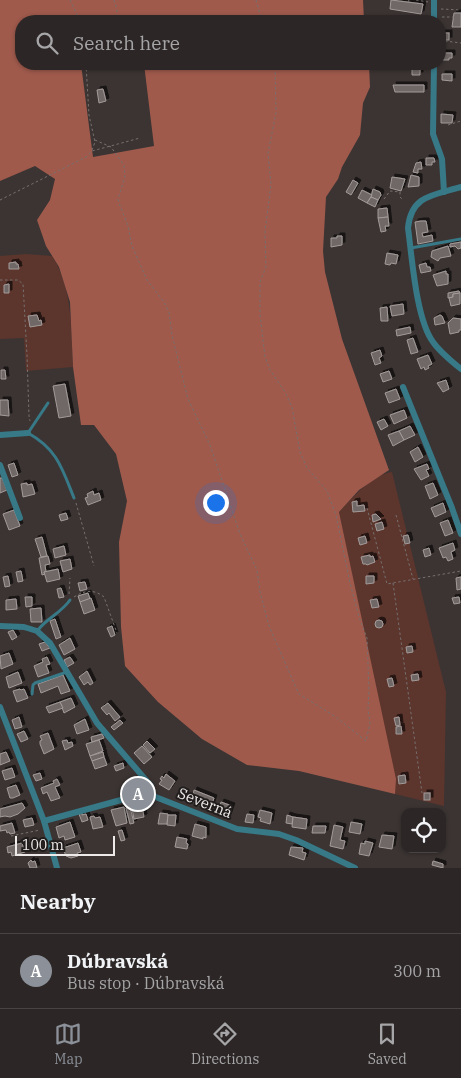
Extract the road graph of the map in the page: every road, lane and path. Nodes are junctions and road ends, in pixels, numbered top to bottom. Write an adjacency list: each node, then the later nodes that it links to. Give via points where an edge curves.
1 (70, 0): 10 (path)
2 (114, 0): 11 (path)
3 (256, 0): 12 (path)
4 (416, 0): 5 (path)
5 (419, 0): 6 (path); 7 (path)
6 (434, 1): 13 (street)
7 (418, 4)
8 (438, 10): 9 (path)
9 (461, 10)
10 (77, 15)
11 (116, 15)
12 (260, 15)
13 (436, 15)
14 (454, 17): 15 (path)
15 (446, 18)
16 (446, 41): 17 (path)
17 (461, 43)
18 (86, 70): 24 (path, via 88,115)
19 (275, 70): 25 (path, via 276,113 268,153 271,184 265,232 266,267 260,282 265,357 292,407 300,452 307,468 327,491 336,515 350,583 367,638 370,723 366,740 299,694 269,626 258,570 240,534 210,445 188,399 169,312 147,280 132,246 118,203 125,177 124,165)
20 (434, 70): 28 (street, via 434,134 442,159)
21 (461, 120): 22 (path)
22 (448, 124)
23 (140, 138): 25 (path)
24 (95, 140): 25 (path); 26 (path)
25 (111, 147): 26 (path)
26 (92, 151): 30 (path)
27 (461, 187): 28 (street)
28 (444, 192): 33 (street, via 423,199 414,206 408,228)
29 (384, 199): 31 (path, via 390,191 400,192)
30 (0, 200)
31 (403, 200)
32 (461, 238): 33 (lane)
33 (411, 248): 35 (street, via 424,323 443,354)
34 (0, 280): 38 (path, via 18,280 23,284 29,416)
35 (461, 368)
36 (403, 387): 46 (street)
37 (48, 403): 38 (lane)
38 (33, 426): 39 (lane)
39 (28, 433): 40 (street); 42 (lane, via 42,440 50,449)
40 (0, 435)
41 (0, 465): 45 (street)
42 (74, 498): 47 (path)
43 (367, 508): 51 (path, via 387,584)
44 (396, 516): 50 (path)
45 (20, 518)
46 (461, 534)
47 (94, 566)
48 (461, 571): 50 (path)
49 (70, 578): 52 (path)
50 (413, 579): 51 (path)
51 (393, 583): 59 (path)
52 (70, 600): 54 (lane); 55 (path, via 91,590 100,593 104,596)
53 (0, 626): 54 (street)
54 (37, 631): 56 (street, via 50,642)
55 (117, 633)
56 (68, 672): 57 (lane, via 35,683); 60 (street, via 98,723 151,786)
57 (32, 694)
58 (0, 708): 61 (street)
59 (422, 793)
60 (153, 796): 61 (street, via 132,797); 64 (street, Severná, via 237,829 279,834 296,840)
61 (45, 825): 62 (path); 63 (street)
62 (11, 836)
63 (57, 868)
64 (355, 868)

